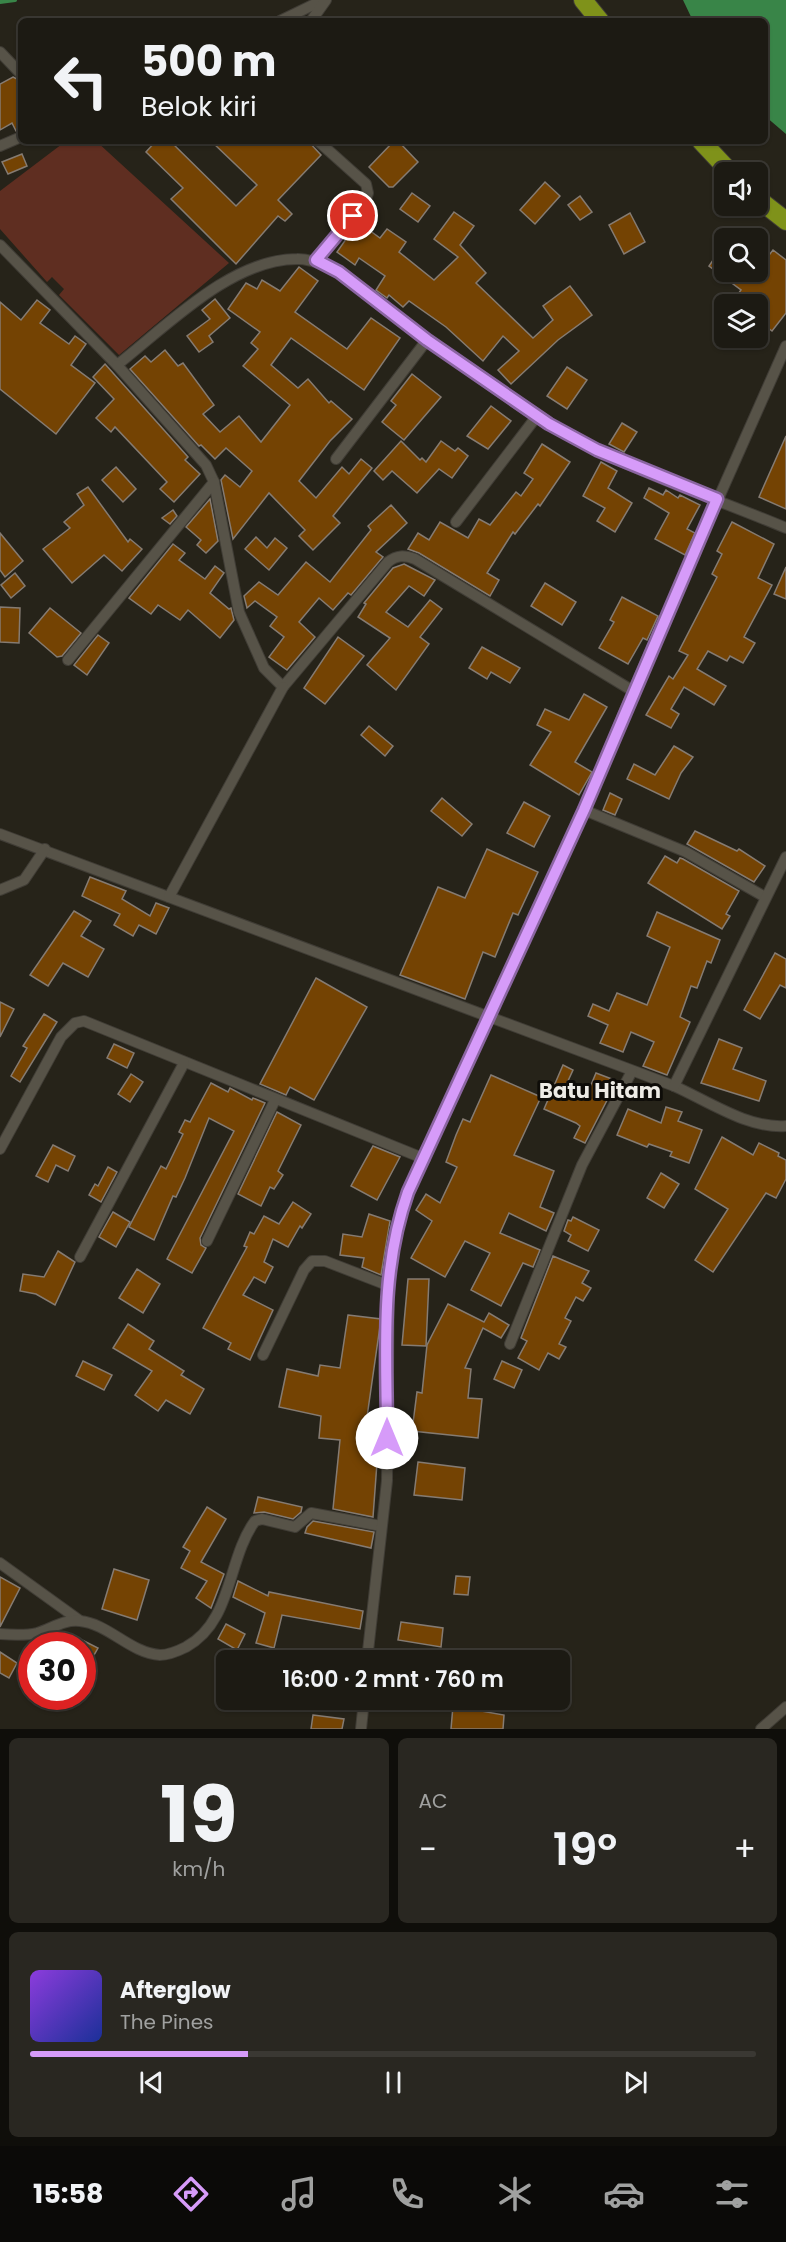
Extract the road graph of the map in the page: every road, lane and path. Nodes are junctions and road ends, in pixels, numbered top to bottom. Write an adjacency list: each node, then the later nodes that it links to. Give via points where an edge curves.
1 (324, 0): 3 (street); 4 (street)
2 (583, 0): 5 (highway)
3 (286, 18)
4 (313, 18)
5 (598, 18)
6 (0, 52): 7 (street)
7 (18, 71)
8 (18, 138): 11 (street)
9 (321, 144): 16 (street, via 366,184 368,193 365,202)
10 (704, 144): 12 (highway)
11 (0, 146)
12 (721, 162)
13 (768, 207): 14 (highway)
14 (786, 221)
15 (0, 245): 19 (street)
16 (316, 260): 17 (street, via 339,272); 19 (street, via 278,260 229,278)
17 (427, 340): 20 (street); 21 (street)
18 (786, 346): 23 (street)
19 (117, 365): 22 (street, via 199,456)
20 (537, 416): 23 (street, via 597,450); 24 (street)
21 (336, 459)
22 (214, 482): 26 (street); 27 (street, via 239,612 264,668)
23 (717, 499): 25 (street); 28 (street)
24 (456, 522)
25 (786, 528)
26 (68, 660)
27 (284, 687): 28 (street, via 388,562 406,556); 34 (street)
28 (633, 691): 29 (street)
29 (584, 810): 35 (street, via 686,852); 36 (street)
30 (0, 834): 31 (street)
31 (45, 849): 33 (street, via 24,880); 34 (street)
32 (786, 857): 35 (street)
33 (0, 890)
34 (169, 897): 36 (street)
35 (765, 897): 39 (street)
36 (489, 1017): 38 (street); 43 (street)
37 (184, 1063): 40 (street); 42 (street, via 92,1023 75,1023 61,1037); 45 (street)
38 (632, 1071): 39 (street); 47 (street, via 582,1165)
39 (674, 1086): 41 (street, via 751,1121)
40 (275, 1100): 43 (street); 44 (street)
41 (786, 1126)
42 (0, 1149)
43 (425, 1159): 46 (street, via 395,1230)
44 (207, 1241)
45 (80, 1257)
46 (387, 1285): 48 (street, via 325,1261 312,1261); 49 (street, via 387,1481)
47 (510, 1344)
48 (263, 1355)
49 (381, 1526): 51 (street, via 311,1513 295,1527 262,1519 255,1521 217,1613 190,1644 175,1652 159,1655); 53 (street)
50 (0, 1563): 51 (street)
51 (79, 1620): 52 (street, via 37,1633)
52 (0, 1634)
53 (368, 1650)
54 (786, 1707): 57 (street)
55 (363, 1710): 56 (street)
56 (361, 1729)
57 (761, 1729)

